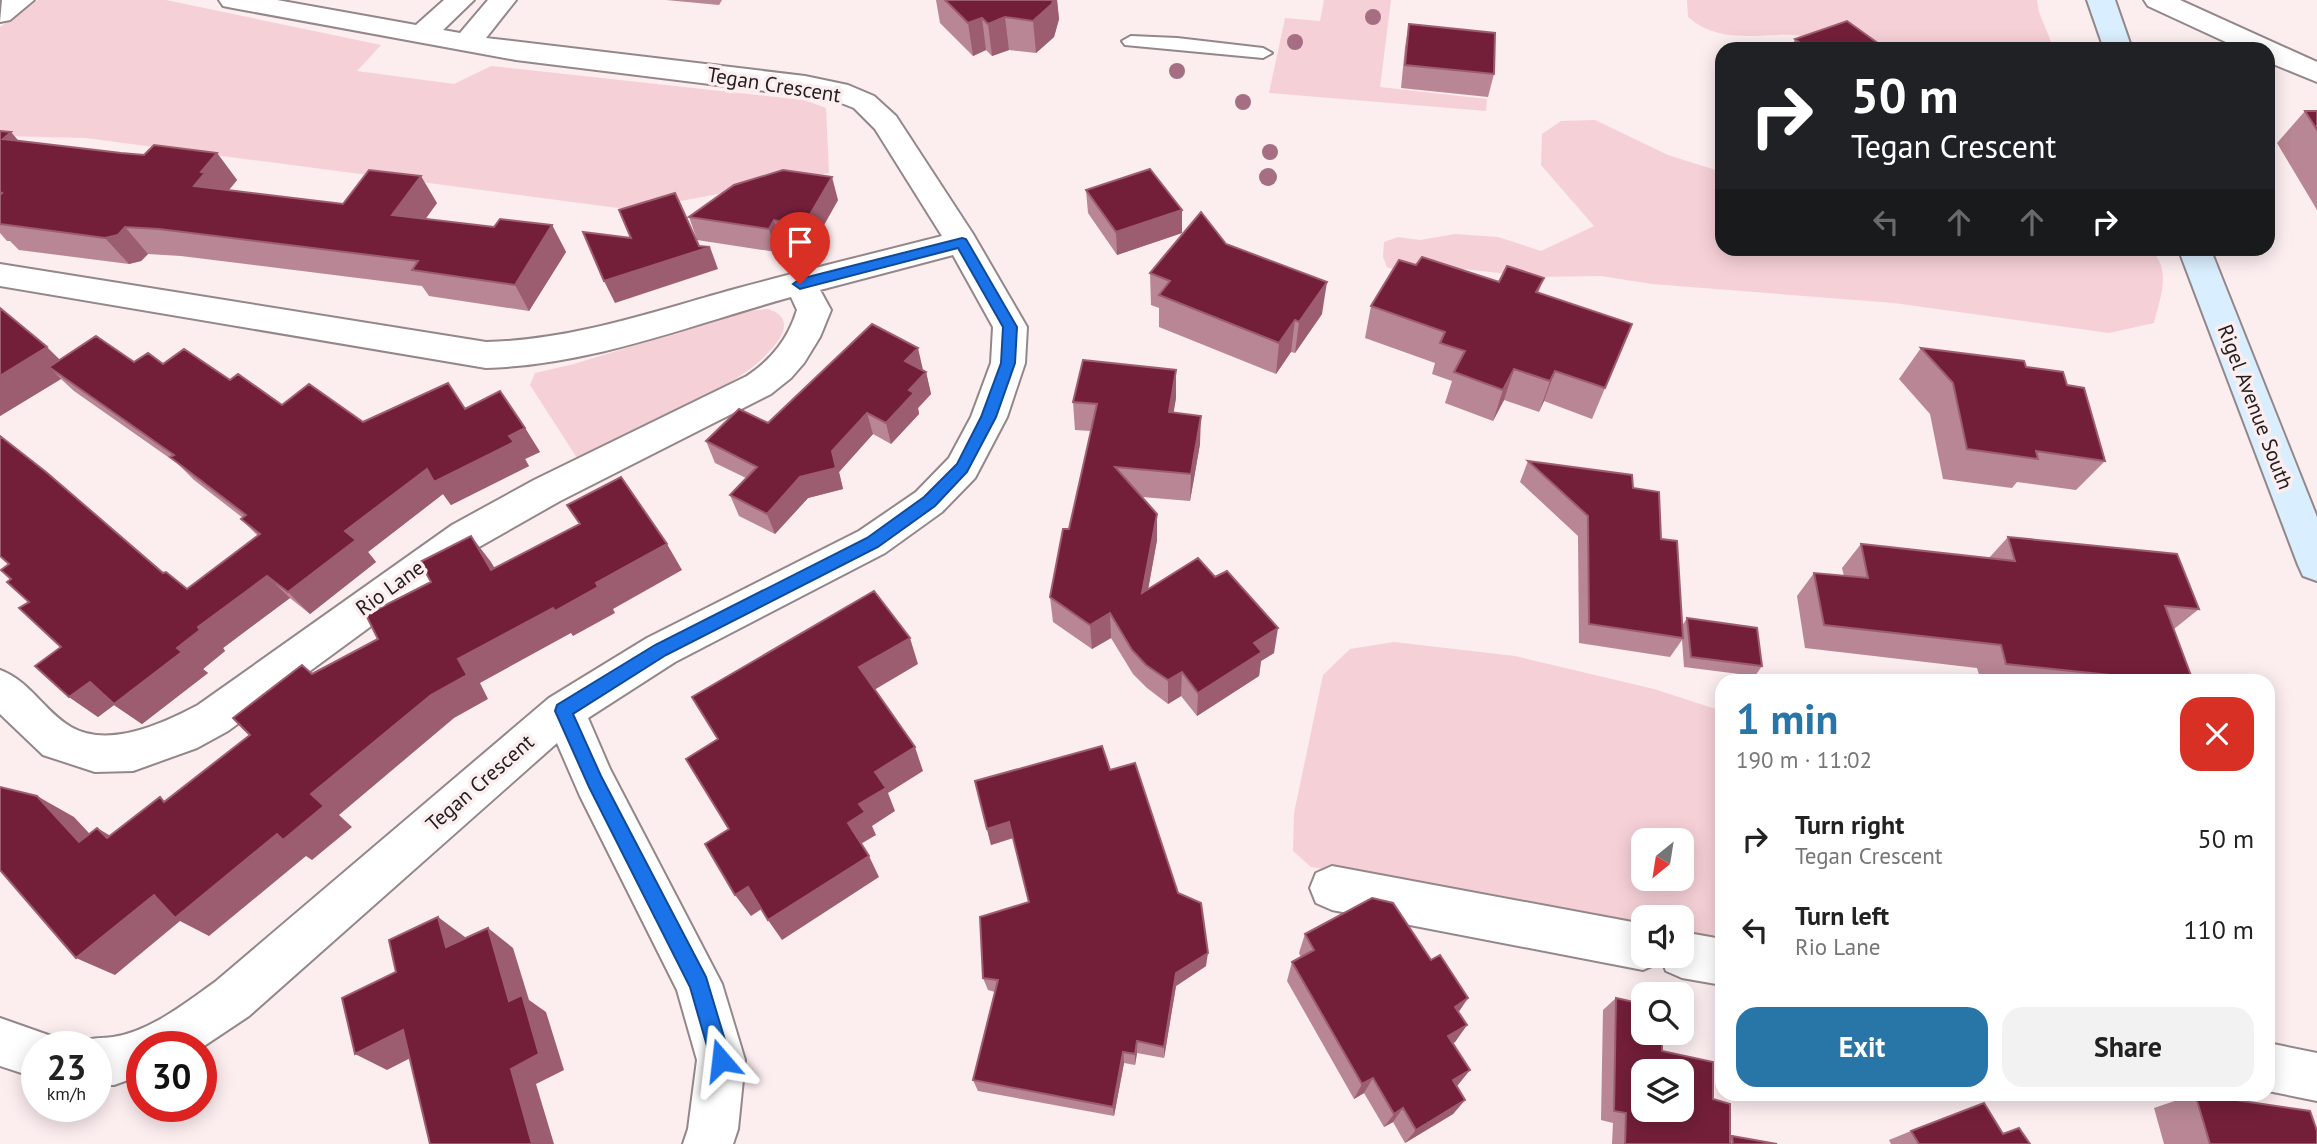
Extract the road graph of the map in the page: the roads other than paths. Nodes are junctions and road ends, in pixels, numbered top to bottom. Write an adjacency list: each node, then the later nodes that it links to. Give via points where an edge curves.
1 (20, 0): 7 (street)
2 (233, 0): 8 (street, Tegan Crescent)
3 (460, 0): 8 (street)
4 (502, 0): 10 (street)
5 (2101, 0): 11 (main road)
6 (2158, 0): 12 (street)
7 (0, 14)
8 (422, 34): 10 (street, Tegan Crescent)
9 (1131, 41): 13 (lane)
10 (468, 42): 16 (street, Tegan Crescent, via 516,52 838,90 864,102 886,123)
11 (2116, 42)
12 (2249, 42)
13 (1263, 53)
14 (2275, 54): 15 (street)
15 (2317, 73)
16 (962, 242): 19 (street); 22 (street, Tegan Crescent, via 1010,327 1008,363 989,417 962,468 929,502 873,542 661,650)
17 (2196, 256): 20 (main road, Rigel Avenue South)
18 (0, 275): 19 (street, via 472,353 517,356 583,347)
19 (800, 284): 21 (street, Rio Lane, via 814,310 811,320 790,359 770,377 478,527 213,718 182,735 133,752 96,754 58,741)
20 (2317, 565)
21 (0, 688)
22 (564, 711): 27 (street, Tegan Crescent, via 232,999); 32 (street, via 595,782 699,984 721,1060)
23 (1332, 888): 24 (street)
24 (1631, 945)
25 (1694, 957): 26 (street)
26 (1715, 961)
27 (184, 1031)
28 (0, 1042): 29 (street)
29 (21, 1049)
30 (2275, 1068): 31 (street)
31 (2317, 1077)
32 (708, 1144)

